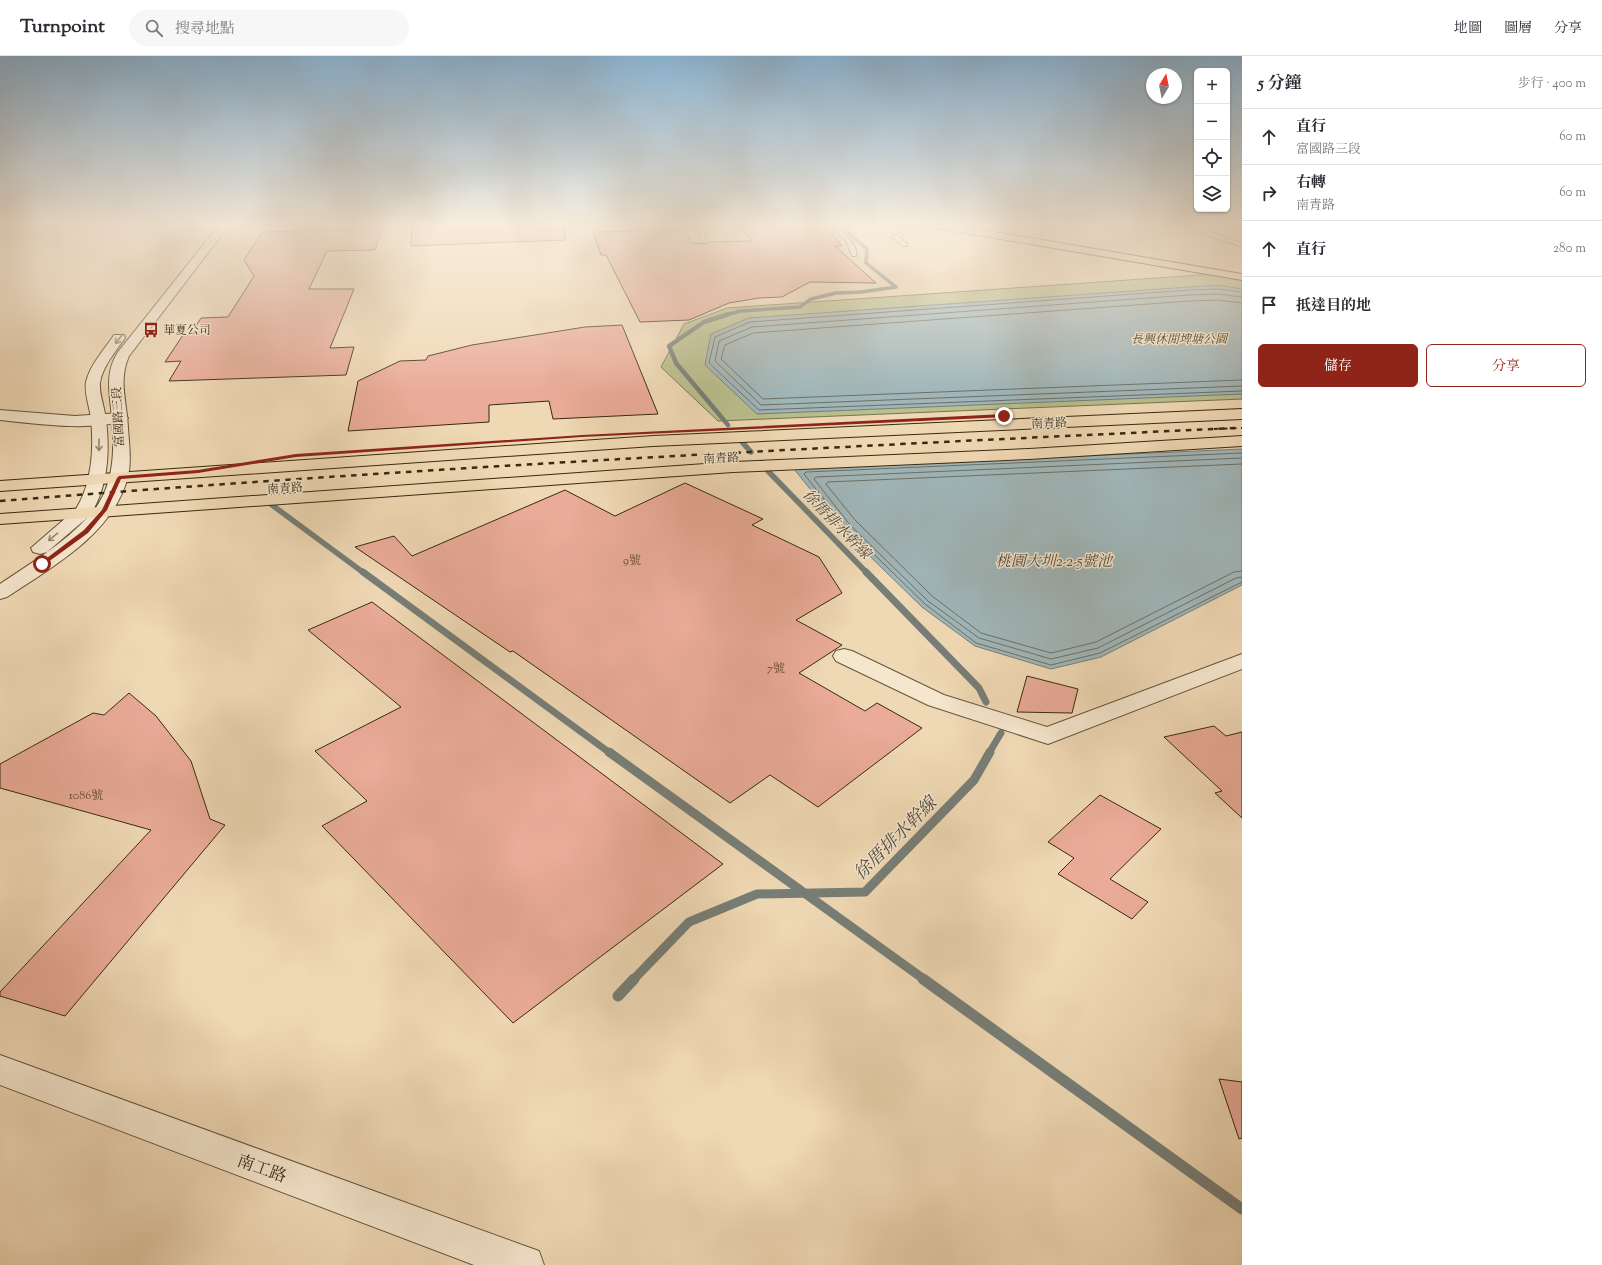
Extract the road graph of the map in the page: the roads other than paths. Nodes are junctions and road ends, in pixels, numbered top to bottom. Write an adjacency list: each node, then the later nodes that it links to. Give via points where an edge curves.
1 (183, 280): 2 (street, 富國路三段)
2 (162, 308): 8 (street, 富國路三段, via 123,355 116,368); 9 (street, 富國路三段, one-way to 9, via 143,309 97,370 93,384)
3 (1242, 406): 4 (main road)
4 (1068, 413): 7 (main road, 南青路); 14 (main road, via 582,436)
5 (1242, 414): 7 (main road, 南青路)
6 (0, 415): 9 (street, via 64,422)
7 (1158, 417): 16 (main road, 南青路, via 653,441)
8 (120, 418): 9 (street); 18 (street, 富國路三段)
9 (99, 421): 19 (street, 富國路三段, one-way to 19)
10 (1242, 434): 11 (main road, 南青路)
11 (1136, 439): 13 (main road, 南青路); 15 (main road, 南青路, via 658,461)
12 (1242, 441): 13 (main road)
13 (1087, 450): 17 (main road)
14 (296, 455): 16 (main road, 南青路); 18 (main road)
15 (569, 468): 17 (main road, 南青路); 22 (main road, 南青路)
16 (198, 471): 18 (main road, 南青路)
17 (662, 471): 22 (main road)
18 (119, 473): 19 (main road, 南青路); 22 (street, 富國路三段)
19 (98, 474): 20 (main road); 21 (main road, 南青路); 22 (street, 富國路三段)
20 (0, 477)
21 (0, 486)
22 (97, 506): 23 (main road, 南青路); 24 (main road); 25 (street, 富國路三段, one-way to 25); 26 (street, 富國路三段, via 86,531)
23 (0, 509)
24 (0, 519)
25 (0, 577)
26 (0, 593)
27 (844, 656): 28 (street, via 936,700 1048,736)
28 (1242, 661)
29 (0, 1070): 30 (street, 南工路)
30 (525, 1265)

